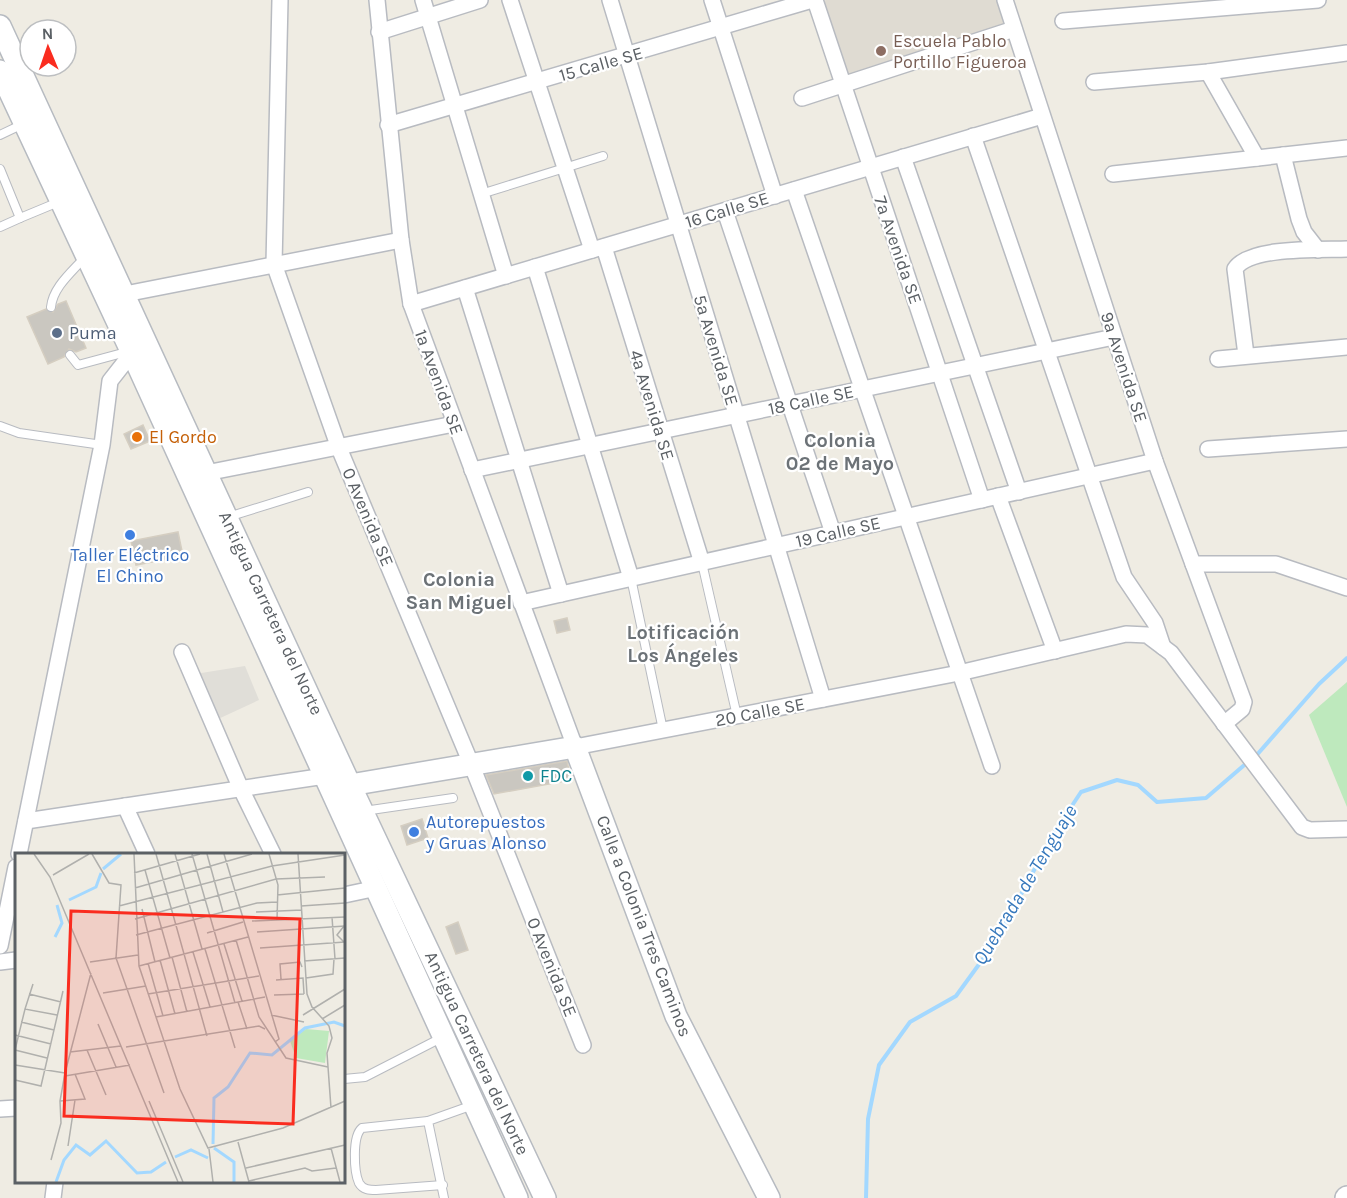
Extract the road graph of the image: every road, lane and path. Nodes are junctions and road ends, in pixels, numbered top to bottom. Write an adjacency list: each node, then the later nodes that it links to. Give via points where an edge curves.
1 (280, 0): 54 (street, 0 Avenida SE)
2 (377, 0): 17 (street, 1a Avenida SE)
3 (423, 0): 12 (street)
4 (480, 0): 12 (street)
5 (510, 0): 22 (street, 4a Avenida SE)
6 (610, 0): 19 (street, 5a Avenida SE)
7 (711, 0): 15 (street)
8 (813, 0): 15 (street, 15 Calle SE); 24 (street, 7a Avenida SE)
9 (1005, 0): 16 (street, 9a Avenida SE)
10 (1318, 0): 11 (street)
11 (1208, 5): 13 (street)
12 (429, 16): 17 (street); 26 (street)
13 (1063, 21)
14 (0, 26): 58 (main road, Antigua Carretera del Norte)
15 (720, 28): 19 (street, 15 Calle SE); 43 (street)
16 (1014, 29): 24 (street); 27 (street, 9a Avenida SE)
17 (379, 32): 29 (street, 1a Avenida SE)
18 (1347, 53): 21 (street)
19 (627, 56): 22 (street, 15 Calle SE); 47 (street, 5a Avenida SE)
20 (0, 70): 28 (main road, Antigua Carretera del Norte)
21 (1208, 72): 23 (street); 36 (street)
22 (537, 82): 26 (street, 15 Calle SE); 38 (street, 4a Avenida SE)
23 (1094, 82)
24 (842, 83): 25 (street); 37 (street, 7a Avenida SE)
25 (802, 98)
26 (454, 106): 29 (street, 15 Calle SE); 42 (street)
27 (1042, 116): 31 (street, 16 Calle SE); 61 (street, 9a Avenida SE)
28 (25, 123): 30 (lane); 44 (main road, Antigua Carretera del Norte)
29 (388, 125): 49 (street, 1a Avenida SE)
30 (0, 135)
31 (973, 136): 35 (street, 16 Calle SE); 63 (street)
32 (1347, 148): 33 (street)
33 (1283, 155): 36 (street); 52 (street, via 1299,219)
34 (603, 156): 38 (lane)
35 (903, 157): 37 (street, 16 Calle SE); 68 (street)
36 (1257, 158): 40 (street)
37 (870, 167): 41 (street, 16 Calle SE); 69 (street, 7a Avenida SE)
38 (565, 168): 42 (lane); 50 (street, 4a Avenida SE)
39 (0, 169): 46 (lane)
40 (1113, 174)
41 (794, 190): 43 (street, 16 Calle SE); 70 (street)
42 (481, 194): 56 (street)
43 (775, 196): 45 (street, 16 Calle SE)
44 (61, 201): 46 (lane); 53 (main road, Antigua Carretera del Norte)
45 (725, 211): 47 (street, 16 Calle SE); 71 (street)
46 (20, 218): 48 (lane)
47 (678, 224): 50 (street, 16 Calle SE); 72 (street, 5a Avenida SE)
48 (0, 227)
49 (401, 240): 54 (street); 59 (street, 1a Avenida SE)
50 (598, 249): 55 (street, 16 Calle SE); 75 (street, 4a Avenida SE)
51 (1347, 249): 52 (street)
52 (1318, 250): 66 (street, via 1264,253 1239,262 1236,269)
53 (87, 255): 60 (lane, via 58,287); 64 (main road, Antigua Carretera del Norte)
54 (274, 264): 58 (street); 79 (street, 0 Avenida SE)
55 (535, 267): 56 (street, 16 Calle SE); 78 (street)
56 (506, 276): 57 (street, 16 Calle SE)
57 (465, 288): 59 (street, 16 Calle SE); 81 (street)
58 (125, 294): 84 (main road, Antigua Carretera del Norte)
59 (411, 304): 73 (street, 1a Avenida SE)
60 (51, 307)
61 (1114, 337): 63 (street, 18 Calle SE); 82 (street, 9a Avenida SE)
62 (1347, 346): 66 (street)
63 (1046, 351): 68 (street, 18 Calle SE); 85 (street)
64 (132, 352): 65 (lane, via 83,364 74,362); 77 (street, via 110,381); 111 (main road, Antigua Carretera del Norte)
65 (70, 355)
66 (1246, 355): 67 (street)
67 (1218, 359)
68 (974, 366): 69 (street, 18 Calle SE); 87 (street)
69 (939, 373): 70 (street, 18 Calle SE); 89 (street, 7a Avenida SE)
70 (863, 389): 71 (street, 18 Calle SE); 90 (street)
71 (790, 404): 72 (street, 18 Calle SE); 92 (street)
72 (736, 415): 75 (street, 18 Calle SE); 93 (street, 5a Avenida SE)
73 (454, 424): 79 (street); 83 (street, 1a Avenida SE)
74 (0, 426): 77 (lane, via 19,433)
75 (660, 431): 78 (street, 18 Calle SE); 94 (street, 4a Avenida SE)
76 (1347, 439): 80 (street)
77 (102, 445): 117 (street)
78 (590, 446): 81 (street, 18 Calle SE); 96 (street)
79 (339, 448): 84 (street); 109 (street, 0 Avenida SE)
80 (1208, 449)
81 (520, 460): 83 (street, 18 Calle SE); 98 (street)
82 (1155, 461): 85 (street, 19 Calle SE); 95 (street, 9a Avenida SE)
83 (472, 470): 99 (street, 1a Avenida SE)
84 (206, 473): 91 (main road, Antigua Carretera del Norte)
85 (1091, 476): 87 (street, 19 Calle SE); 100 (street, via 1124,577 1155,623)
86 (308, 492): 91 (lane)
87 (1019, 492): 88 (street, 19 Calle SE)
88 (998, 496): 89 (street, 19 Calle SE); 101 (street)
89 (982, 500): 90 (street, 19 Calle SE)
90 (907, 517): 92 (street, 19 Calle SE); 103 (street)
91 (227, 518): 112 (main road, Antigua Carretera del Norte)
92 (833, 533): 93 (street, 19 Calle SE)
93 (776, 546): 94 (street, 19 Calle SE); 104 (street, 5a Avenida SE)
94 (702, 563): 96 (street, 19 Calle SE); 105 (lane)
95 (1193, 564): 97 (street, via 1276,564); 106 (street, 9a Avenida SE, via 1244,702 1242,709)
96 (630, 578): 98 (street, 19 Calle SE); 107 (lane)
97 (1347, 588)
98 (561, 594): 99 (street, 19 Calle SE)
99 (521, 603): 108 (street, 1a Avenida SE)
100 (1163, 647): 101 (street, 20 Calle SE, via 1148,635 1126,634); 106 (street)
101 (1054, 651): 103 (street, 20 Calle SE)
102 (182, 652): 113 (street)
103 (959, 673): 104 (street, 20 Calle SE); 110 (street)
104 (823, 699): 105 (street, 20 Calle SE)
105 (737, 716): 107 (street, 20 Calle SE)
106 (1224, 724): 118 (street, via 1302,827)
107 (663, 730): 108 (street, 20 Calle SE)
108 (575, 747): 109 (main road, 20 Calle SE); 141 (main road, Calle a Colonia Tres Caminos, via 676,1016)
109 (472, 766): 112 (main road, 20 Calle SE); 129 (street, 0 Avenida SE)
110 (992, 766)
111 (325, 776): 113 (street); 123 (main road, Antigua Carretera del Norte)
112 (350, 785): 116 (main road, Antigua Carretera del Norte)
113 (241, 789): 115 (street); 121 (street)
114 (453, 798): 116 (lane)
115 (125, 806): 117 (street); 120 (street)
116 (363, 811): 140 (main road, Antigua Carretera del Norte)
117 (26, 821): 119 (street)
118 (1347, 829)
119 (19, 853)
120 (146, 853)
121 (272, 853)
122 (15, 872): 125 (street)
123 (377, 888): 124 (street); 128 (main road, Antigua Carretera del Norte)
124 (345, 895)
125 (0, 946)
126 (15, 960): 127 (street)
127 (0, 962)
128 (444, 1036): 130 (lane, via 365,1077); 131 (main road, Antigua Carretera del Norte)
129 (583, 1045)
130 (345, 1079)
131 (475, 1104): 134 (lane); 139 (main road, Antigua Carretera del Norte)
132 (15, 1108): 133 (street)
133 (0, 1109)
134 (428, 1121): 136 (lane); 136 (lane, via 362,1128 357,1132 354,1141 359,1183 376,1190)
135 (55, 1183): 137 (street)
136 (443, 1185): 138 (lane)
137 (53, 1198)
138 (444, 1198)
139 (517, 1198)
140 (545, 1198)
141 (769, 1198)

